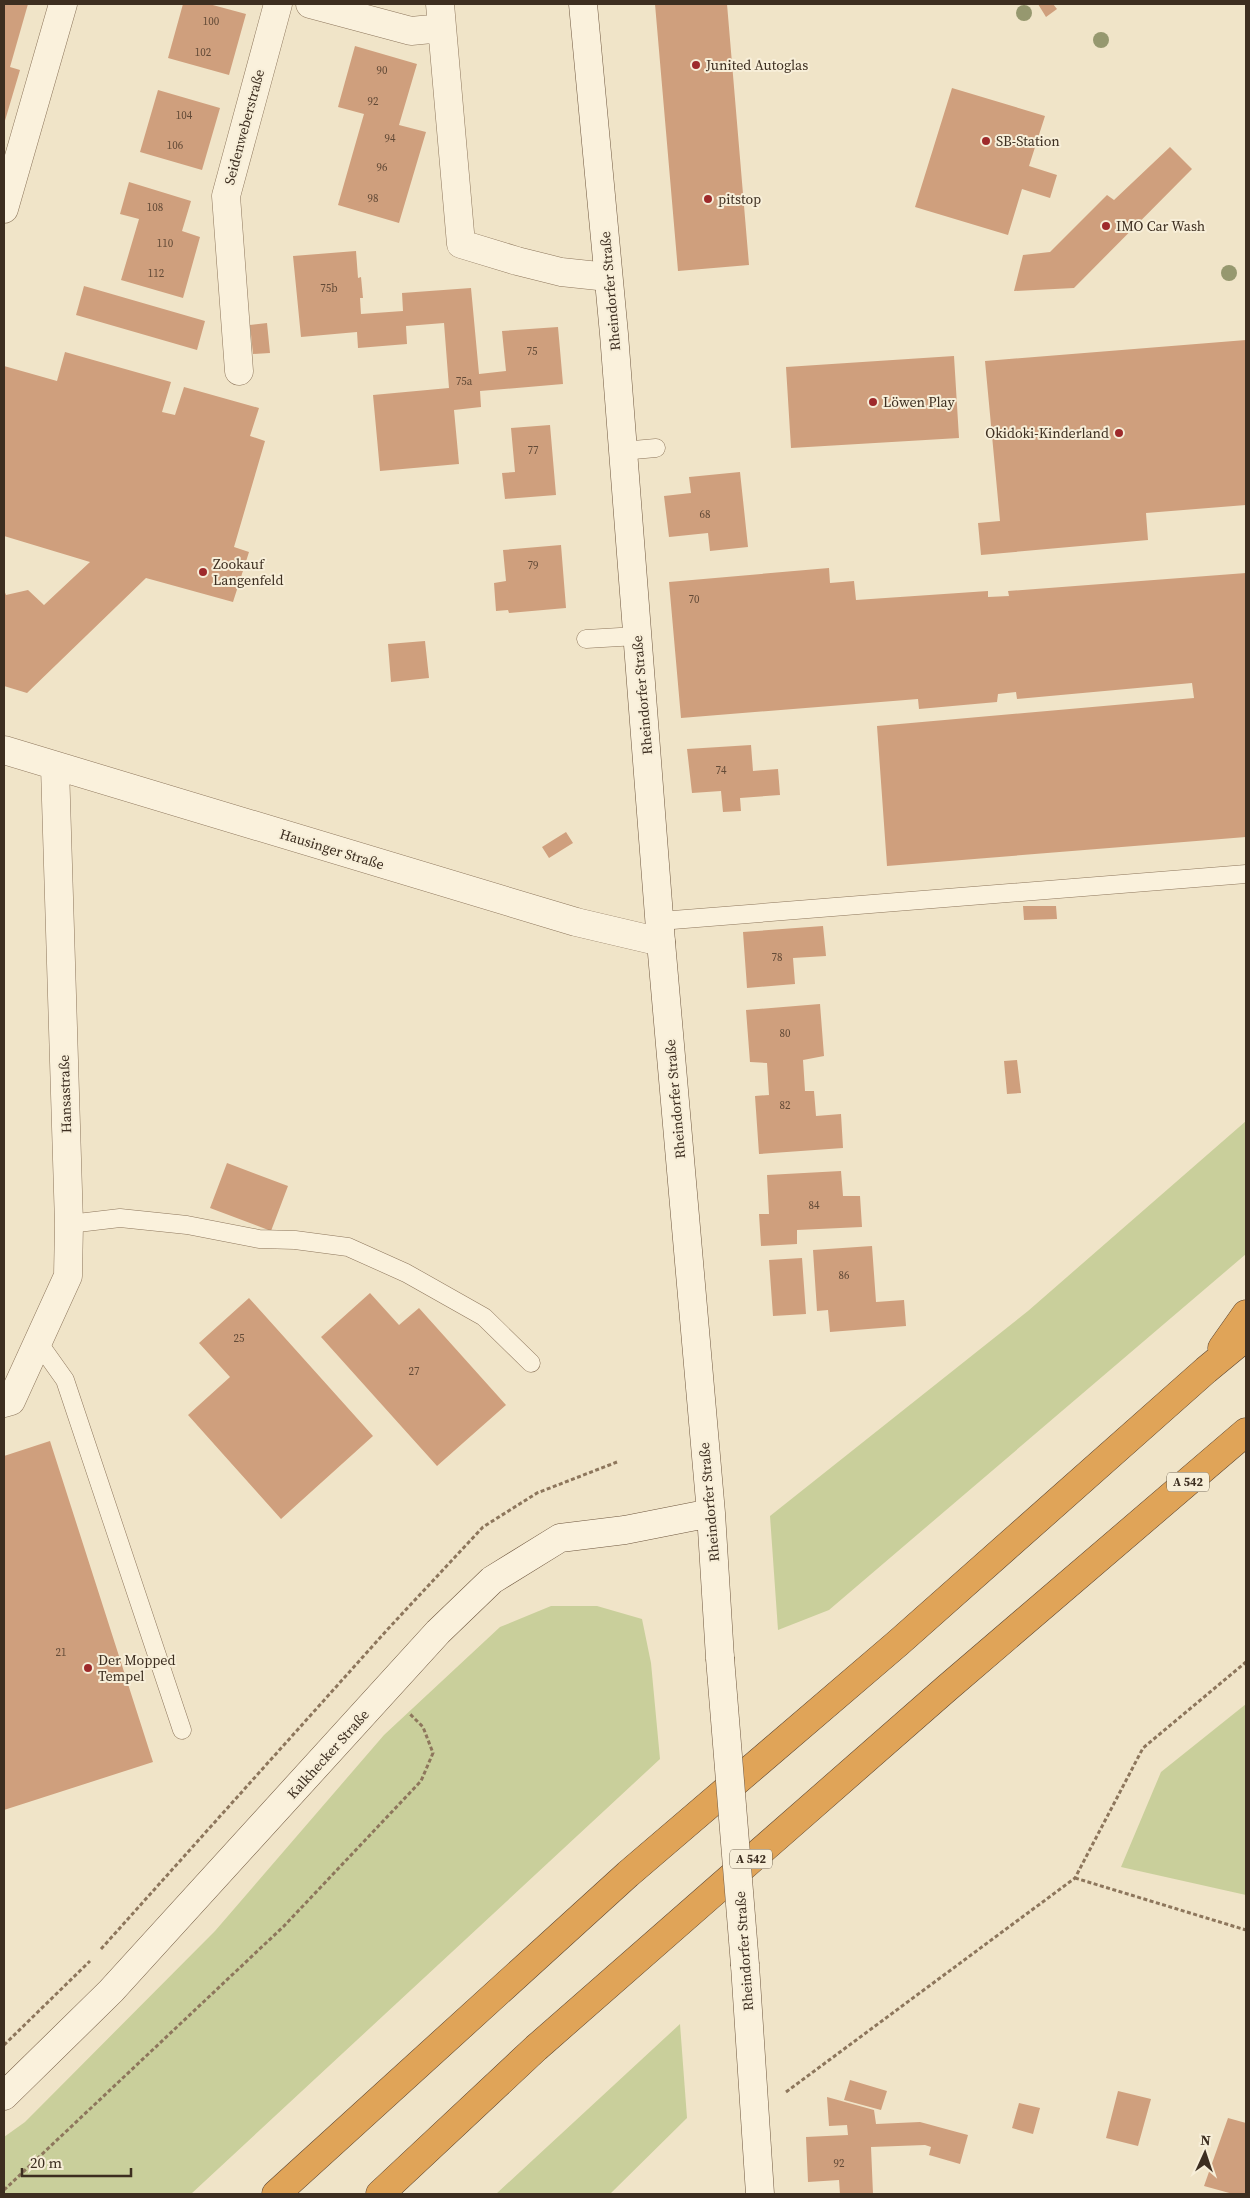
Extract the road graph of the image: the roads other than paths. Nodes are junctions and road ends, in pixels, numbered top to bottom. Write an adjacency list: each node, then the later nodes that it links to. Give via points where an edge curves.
1 (63, 4): 6 (main road)
2 (278, 4): 8 (main road, Seidenweberstraße, via 226,196)
3 (310, 4): 5 (main road, via 411,31)
4 (583, 4): 7 (main road, Rheindorfer Straße)
5 (441, 16): 7 (main road, via 461,244 561,272)
6 (4, 209)
7 (608, 277): 10 (main road, Rheindorfer Straße)
8 (240, 371)
9 (656, 448): 10 (lane)
10 (622, 451): 11 (main road, Rheindorfer Straße)
11 (637, 636): 12 (lane); 16 (main road, Rheindorfer Straße)
12 (586, 639)
13 (4, 750): 14 (main road, Hausinger Straße)
14 (55, 767): 16 (main road, Hausinger Straße, via 576,922); 17 (main road, Hansastraße)
15 (1246, 874): 16 (lane)
16 (660, 931): 26 (main road, Rheindorfer Straße)
17 (69, 1224): 20 (main road, Hansastraße, via 68,1276); 21 (lane, via 120,1218 187,1225 259,1239 348,1247 406,1273 484,1317)
18 (1246, 1314): 22 (highway)
19 (1246, 1337): 22 (highway)
20 (38, 1342): 23 (main road, Hansastraße, via 11,1401); 28 (lane, via 65,1380)
21 (532, 1363)
22 (1206, 1370): 30 (highway, via 898,1643 628,1874)
23 (4, 1403)
24 (1246, 1432): 27 (highway, A 542)
25 (1246, 1458): 27 (highway)
26 (711, 1514): 29 (main road, Kalkhecker Straße, via 560,1538 492,1580 438,1632 111,1990); 32 (main road, Rheindorfer Straße, bridge)
27 (1130, 1532): 31 (highway, A 542, via 536,2048)
28 (182, 1730)
29 (4, 2096)
30 (276, 2194)
31 (380, 2194)
32 (760, 2194)

